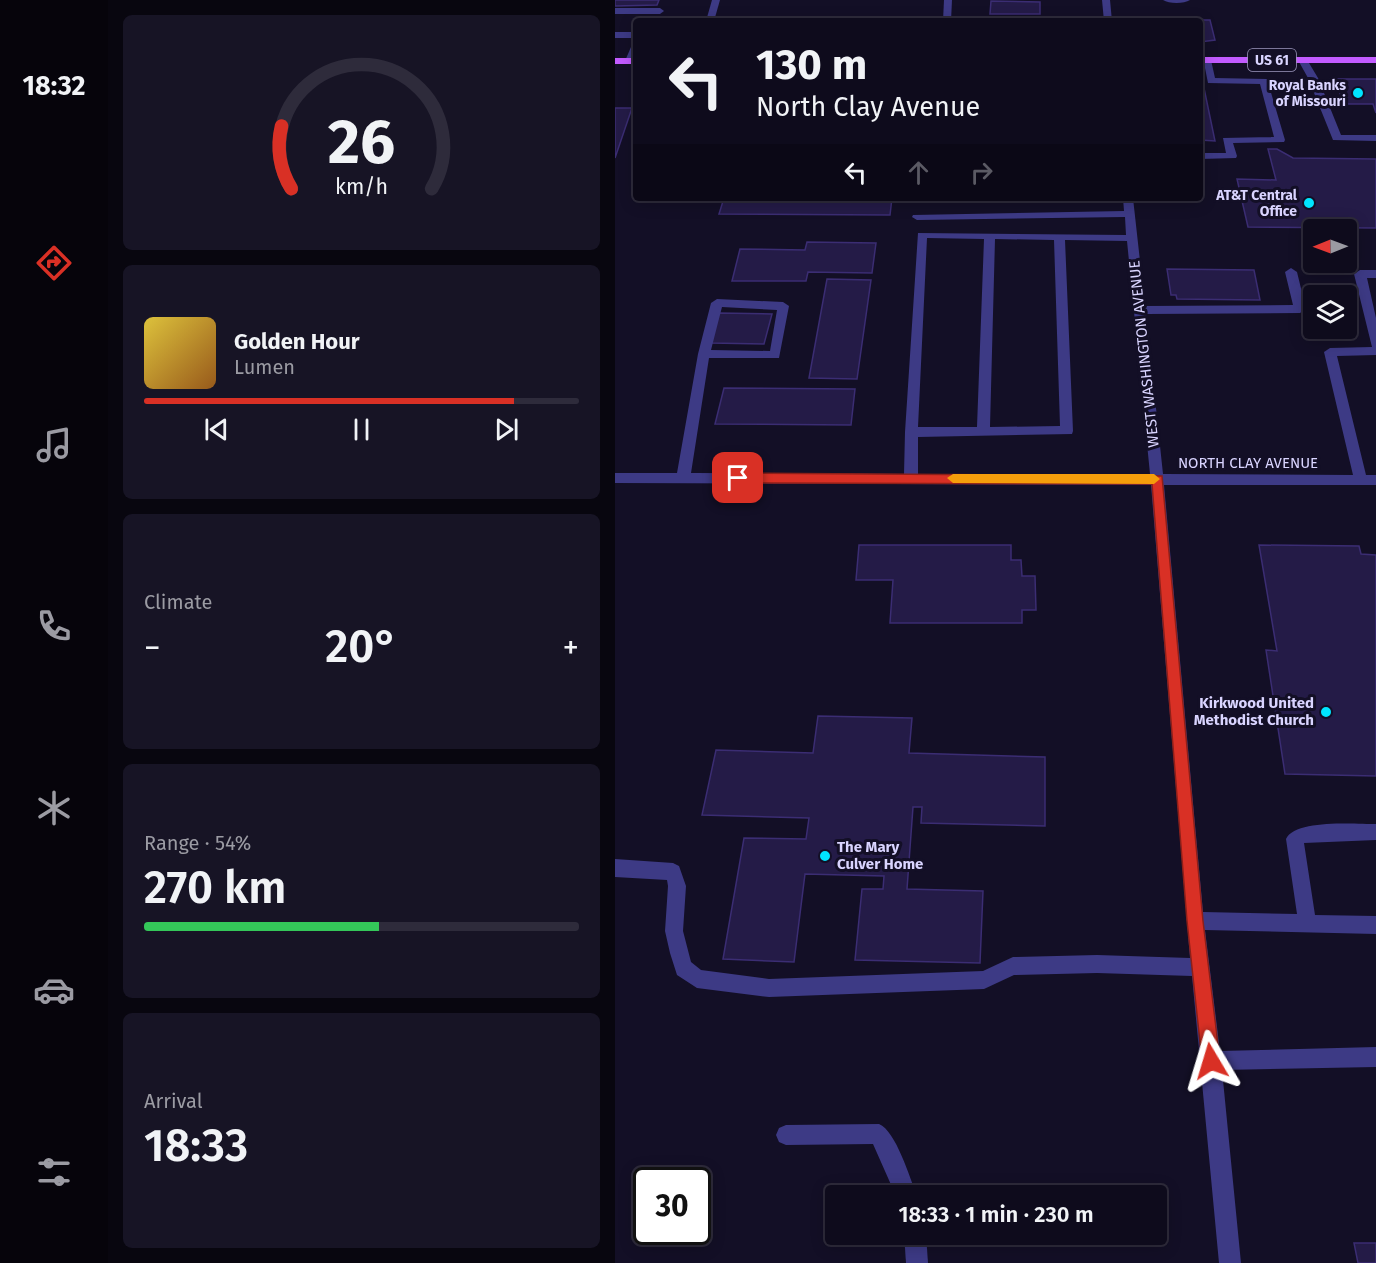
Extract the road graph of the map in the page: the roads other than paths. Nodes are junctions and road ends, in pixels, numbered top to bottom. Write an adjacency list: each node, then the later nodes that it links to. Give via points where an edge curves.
1 (664, 0): 8 (street)
2 (716, 0): 10 (street)
3 (948, 0): 11 (street)
4 (1106, 0): 12 (street)
5 (1167, 0): 6 (street)
6 (1186, 0)
7 (615, 11): 8 (street)
8 (660, 11): 9 (street)
9 (657, 18)
10 (710, 18)
11 (947, 18)
12 (1108, 18)
13 (615, 35): 14 (street)
14 (633, 35)
15 (1203, 60): 16 (main road, US 61); 21 (street, via 1211,81 1264,81 1280,140 1227,140 1232,156)
16 (1303, 60): 17 (main road, US 61); 20 (street, via 1337,138)
17 (1376, 60)
18 (633, 61): 19 (main road)
19 (615, 62)
20 (1376, 138)
21 (1203, 156)
22 (1128, 206): 23 (street); 26 (street, WEST WASHINGTON AVENUE)
23 (917, 217)
24 (990, 236): 25 (street); 33 (street); 34 (street, via 922,235)
25 (1059, 237): 26 (street); 33 (street, via 1067,431)
26 (1132, 238): 29 (street, WEST WASHINGTON AVENUE)
27 (1291, 272): 29 (street, via 1300,309)
28 (1376, 274): 30 (street, via 1360,274)
29 (1139, 310): 38 (street, WEST WASHINGTON AVENUE)
30 (1376, 344)
31 (1376, 351): 39 (street, via 1330,352)
32 (704, 354): 32 (street, via 775,355 783,306 717,303); 36 (street)
33 (983, 431): 34 (street)
34 (911, 432): 37 (street)
35 (615, 478): 36 (street, NORTH CLAY AVENUE)
36 (683, 478): 37 (street, NORTH CLAY AVENUE)
37 (911, 478): 38 (street, NORTH CLAY AVENUE)
38 (1157, 479): 39 (street, NORTH CLAY AVENUE); 43 (street, WEST WASHINGTON AVENUE)
39 (1361, 480): 40 (street, NORTH CLAY AVENUE)
40 (1376, 480)
41 (1376, 832): 44 (street, via 1303,834 1295,839)
42 (615, 868): 46 (street, via 673,872 679,953 684,968 697,979 769,988 984,980 1013,966)
43 (1195, 921): 44 (street); 46 (street, WEST WASHINGTON AVENUE)
44 (1307, 924): 45 (street)
45 (1376, 925)
46 (1200, 967): 48 (street, WEST WASHINGTON AVENUE)
47 (1376, 1057): 48 (street)
48 (1211, 1061): 53 (street, WEST WASHINGTON AVENUE)
49 (786, 1135): 50 (street, via 879,1134)
50 (903, 1185)
51 (916, 1245): 52 (street)
52 (917, 1263)
53 (1230, 1263)

